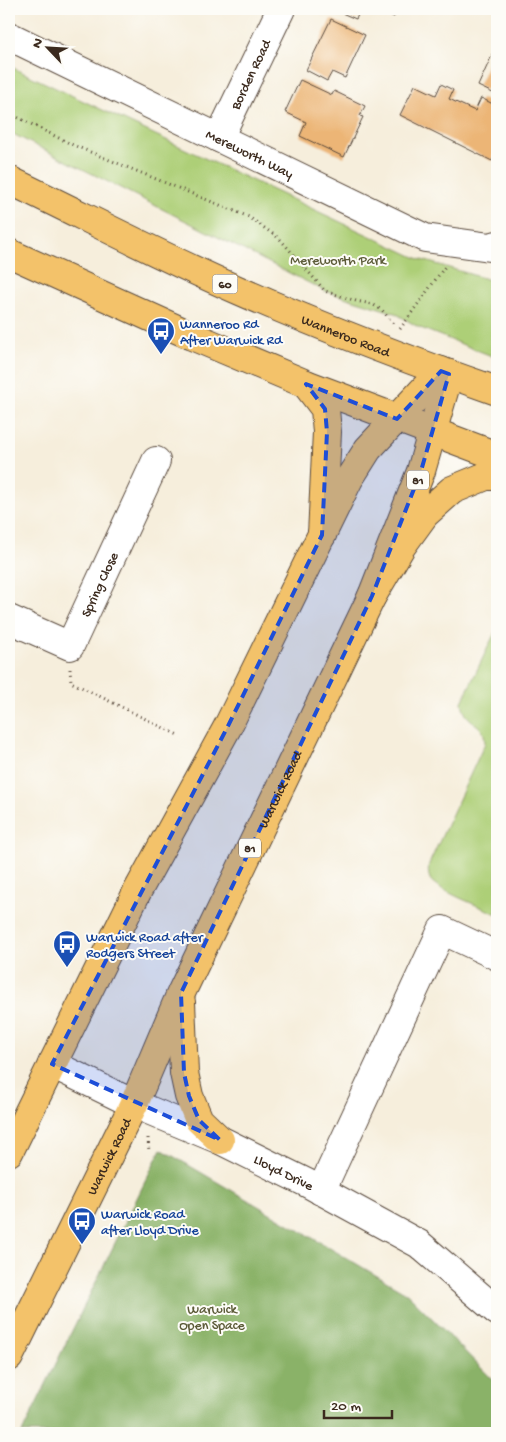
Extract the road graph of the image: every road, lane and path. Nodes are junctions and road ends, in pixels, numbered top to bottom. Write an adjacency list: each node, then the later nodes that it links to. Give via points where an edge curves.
1 (281, 9): 4 (street, Borden Road)
2 (9, 36): 4 (street, Mereworth Way)
3 (9, 113): 8 (path, via 73,145 249,217 280,239 325,291 372,304 382,310 399,331)
4 (218, 138): 6 (street, Mereworth Way, via 425,238 490,247)
5 (9, 180): 9 (main road, Wanneroo Road / 60, via 240,291)
6 (497, 245)
7 (9, 253): 10 (main road)
8 (451, 258)
9 (445, 372): 11 (main road, Wanneroo Road / 60); 12 (main road); 13 (main road, Warwick Road / 81)
10 (306, 384): 12 (main road); 17 (main road, via 325,409 326,417)
11 (497, 391)
12 (397, 418): 13 (main road); 17 (main road, via 368,449 349,479)
13 (433, 432): 14 (main road); 18 (main road, Warwick Road / 81)
14 (497, 456)
15 (156, 461): 20 (street, Spring Close)
16 (497, 476): 18 (main road, via 486,476 452,490 425,514)
17 (322, 535): 24 (main road, via 227,728 137,892)
18 (372, 596): 23 (main road, Warwick Road / 81)
19 (9, 619): 20 (street)
20 (70, 646): 21 (path, via 71,682)
21 (178, 736)
22 (497, 956): 28 (street, via 442,930)
23 (181, 993): 25 (main road, Warwick Road / 81); 26 (main road, via 184,1073 189,1096 199,1120)
24 (52, 1064): 25 (street, Lloyd Drive); 27 (main road)
25 (134, 1104): 26 (street, Lloyd Drive); 30 (main road, Warwick Road / 81)
26 (220, 1140): 28 (street, Lloyd Drive)
27 (9, 1152)
28 (320, 1191): 29 (street, Lloyd Drive, via 419,1244)
29 (497, 1311)
30 (9, 1357)

